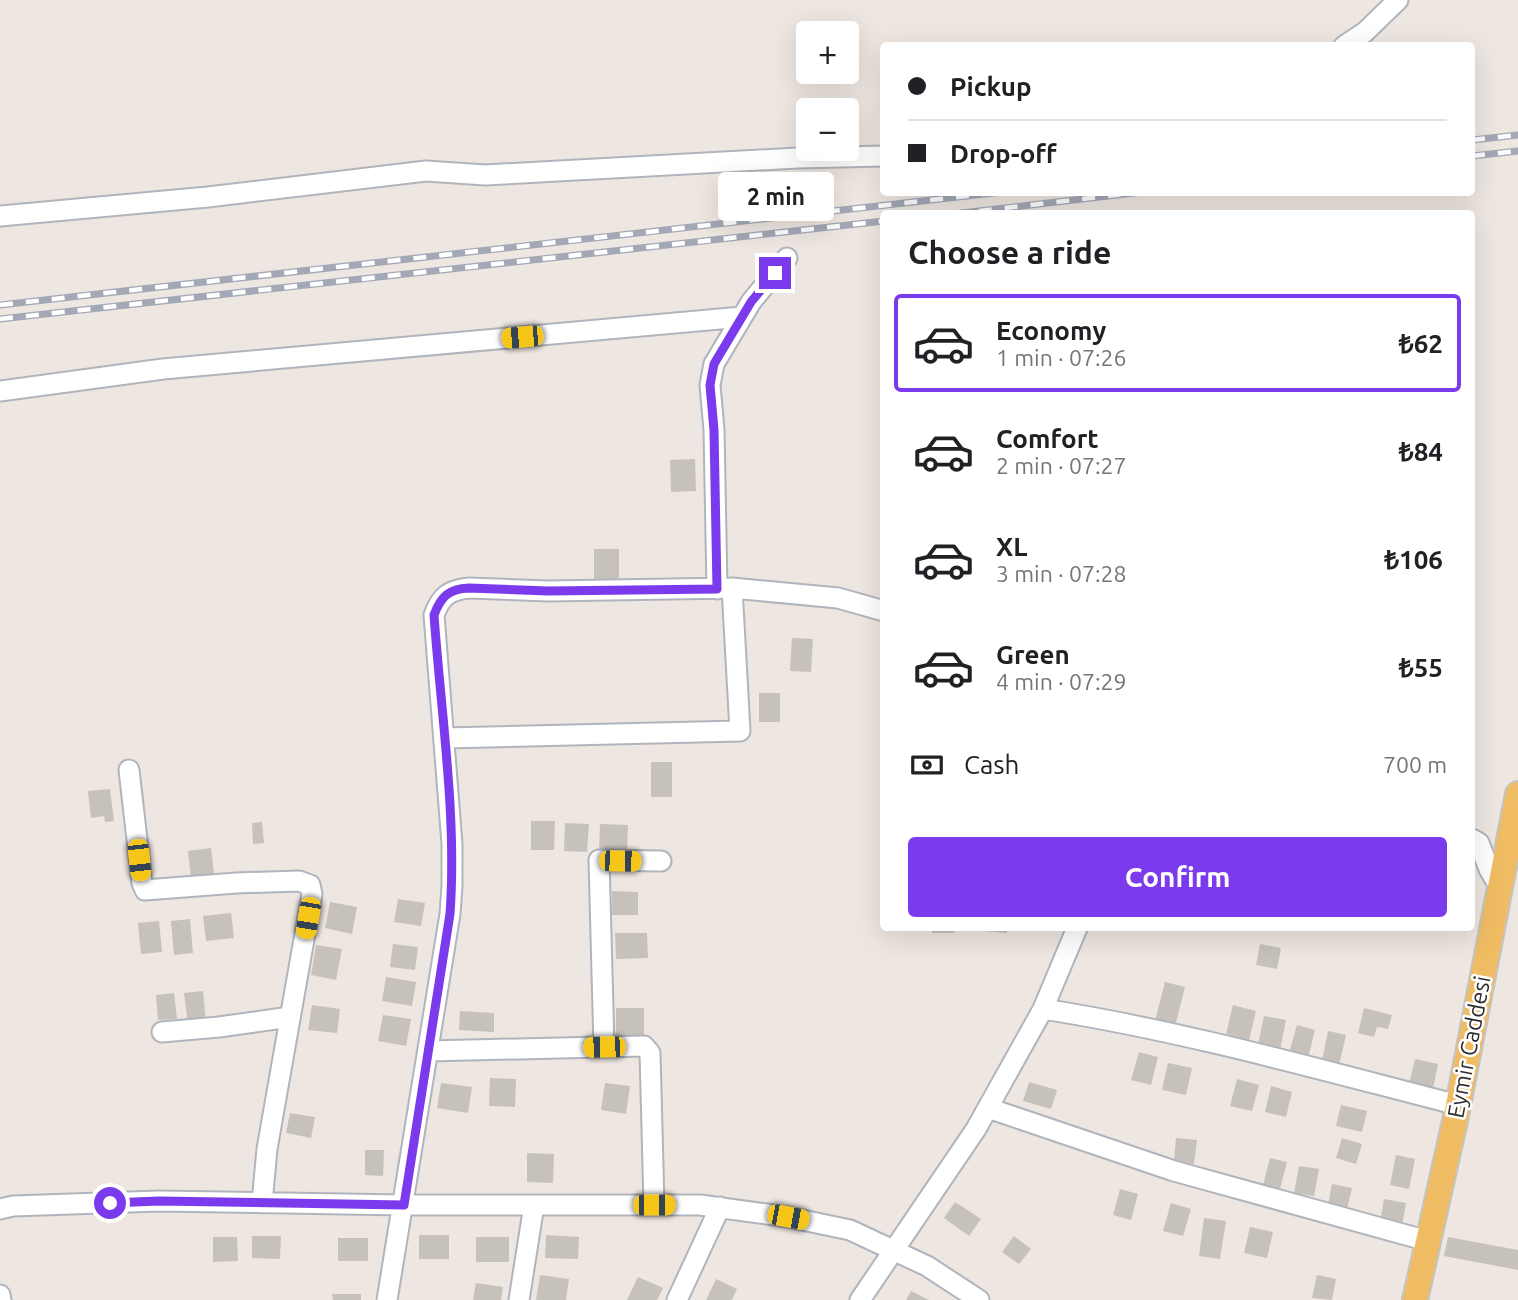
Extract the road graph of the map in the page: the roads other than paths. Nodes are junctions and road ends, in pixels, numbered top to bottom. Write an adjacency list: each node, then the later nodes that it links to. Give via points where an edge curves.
1 (1398, 0): 2 (street)
2 (1350, 42)
3 (880, 156): 4 (street, via 485,175 426,171)
4 (0, 216)
5 (787, 258): 6 (street)
6 (742, 317): 7 (street, via 163,369); 8 (street, via 714,364 710,385)
7 (0, 391)
8 (725, 589): 9 (street, via 838,598); 10 (street, via 457,589 437,605 434,615); 10 (street, via 740,730)
9 (880, 610)
10 (444, 738): 21 (street, via 452,886)
11 (129, 770): 18 (street, via 145,890 299,881 310,885)
12 (1517, 804): 15 (main road, Eymir Caddesi)
13 (1475, 841): 15 (street)
14 (662, 861): 20 (street, via 599,860)
15 (1500, 888): 22 (main road, Eymir Caddesi)
16 (1076, 931): 17 (street)
17 (1044, 1009): 22 (street, via 1210,1041); 23 (street)
18 (290, 1017): 19 (street); 24 (street)
19 (162, 1032)
20 (604, 1047): 21 (street); 27 (street, via 644,1046 650,1053)
21 (428, 1051): 25 (street)
22 (1458, 1105): 30 (main road, Eymir Caddesi)
23 (988, 1108): 30 (street, via 1174,1171); 31 (street)
24 (262, 1203): 25 (street); 29 (street, via 159,1201)
25 (404, 1205): 26 (street); 34 (street)
26 (534, 1205): 27 (street); 35 (street)
27 (654, 1205): 28 (street)
28 (720, 1208): 31 (street, via 850,1230); 36 (street)
29 (0, 1209)
30 (1428, 1241): 39 (main road, Eymir Caddesi)
31 (894, 1250): 37 (street); 38 (street)
32 (0, 1295): 33 (street)
33 (1, 1300)
34 (387, 1300)
35 (519, 1300)
36 (677, 1300)
37 (860, 1300)
38 (979, 1300)
39 (1415, 1300)

